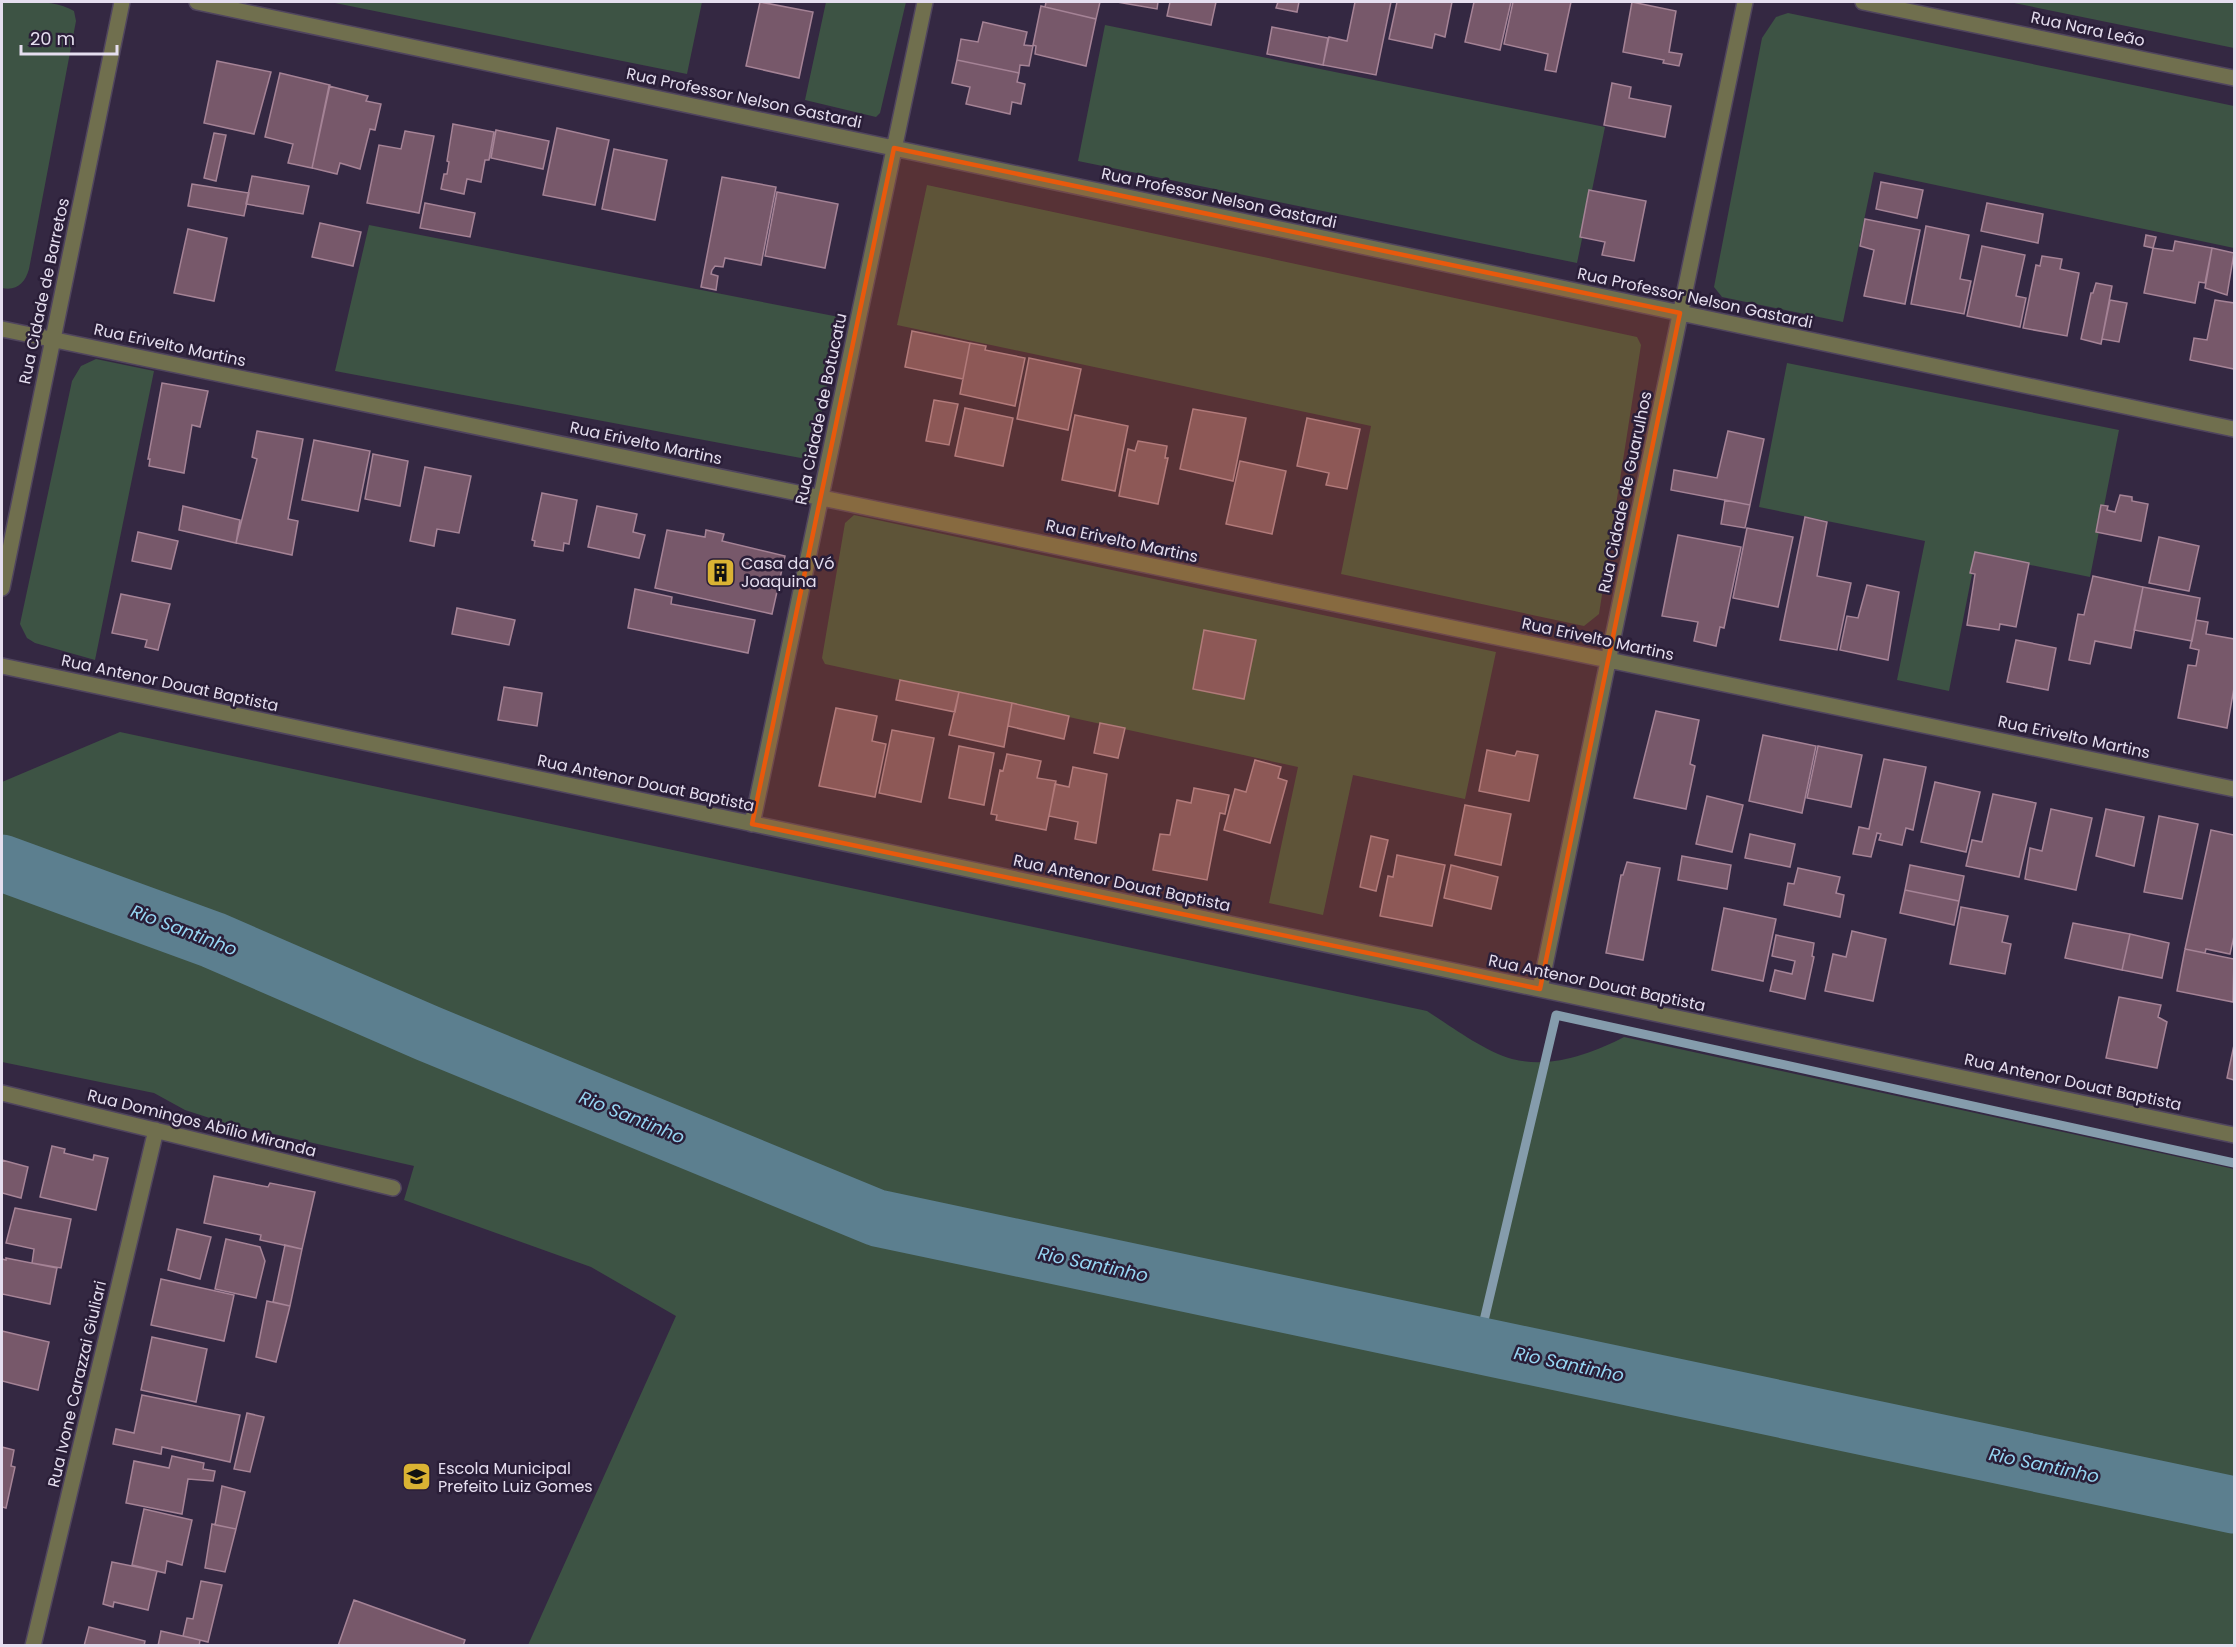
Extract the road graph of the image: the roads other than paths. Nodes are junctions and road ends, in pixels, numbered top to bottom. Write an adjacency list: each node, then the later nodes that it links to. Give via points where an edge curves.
1 (122, 2): 10 (street, Rua Cidade de Barretos)
2 (196, 2): 7 (street, Rua Professor Nelson Gastardi)
3 (925, 2): 7 (street, Rua Cidade de Botucatu)
4 (1745, 2): 8 (street, Rua Cidade de Guarulhos)
5 (1863, 2): 6 (street, Rua Nara Leão)
6 (2235, 78)
7 (894, 148): 8 (street, Rua Professor Nelson Gastardi); 12 (street, Rua Cidade de Botucatu)
8 (1680, 313): 11 (street, Rua Professor Nelson Gastardi); 14 (street, Rua Cidade de Guarulhos)
9 (2, 329): 10 (street, Rua Erivelto Martins)
10 (53, 340): 12 (street, Rua Erivelto Martins); 13 (street, Rua Cidade de Barretos)
11 (2235, 429)
12 (820, 498): 14 (street, Rua Erivelto Martins); 17 (street, Rua Cidade de Botucatu)
13 (2, 588)
14 (1608, 660): 16 (street, Rua Erivelto Martins); 18 (street, Rua Cidade de Guarulhos)
15 (2, 666): 17 (street, Rua Antenor Douat Baptista)
16 (2235, 789)
17 (752, 824): 18 (street, Rua Antenor Douat Baptista)
18 (1540, 989): 21 (street, Rua Antenor Douat Baptista)
19 (2, 1093): 20 (street, Rua Domingos Abílio Miranda)
20 (156, 1130): 22 (street, Rua Domingos Abílio Miranda); 23 (street, Rua Ivone Carazzai Giuliari)
21 (2235, 1135)
22 (393, 1188)
23 (33, 1646)

